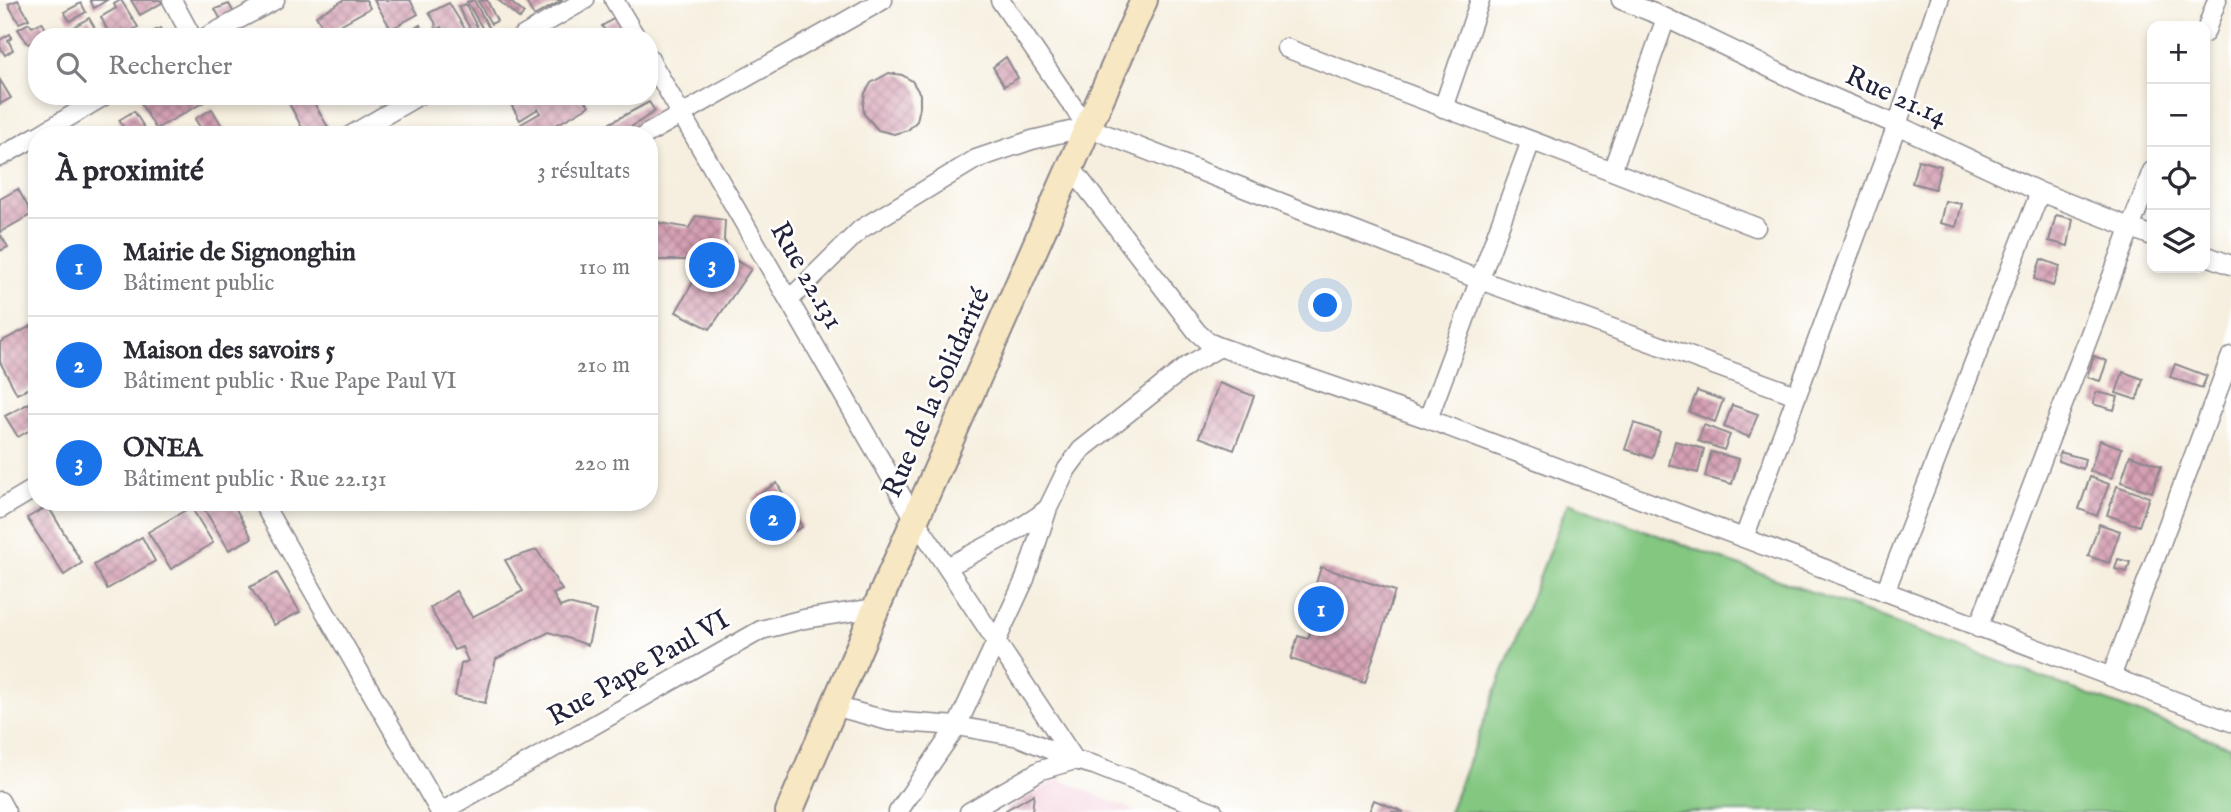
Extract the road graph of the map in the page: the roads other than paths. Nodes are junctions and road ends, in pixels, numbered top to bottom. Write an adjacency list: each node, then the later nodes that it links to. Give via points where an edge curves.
1 (172, 0): 14 (street)
2 (275, 0): 15 (street)
3 (585, 0): 16 (street)
4 (614, 0): 17 (street)
5 (883, 0): 23 (street)
6 (1000, 0): 28 (street)
7 (1144, 0): 28 (street, Rue de la Solidarité)
8 (1480, 0): 22 (street)
9 (1620, 0): 12 (street, Rue 21.14)
10 (1939, 0): 24 (street)
11 (2217, 0): 13 (street)
12 (1666, 18): 24 (street, Rue 21.14); 33 (street)
13 (2209, 21)
14 (187, 28)
15 (223, 28)
16 (537, 28)
17 (631, 28)
18 (1286, 48): 22 (street)
19 (658, 73): 23 (street, Rue 22.131)
20 (90, 105): 25 (street)
21 (403, 105): 26 (street)
22 (1443, 108): 29 (street)
23 (683, 113): 27 (street); 42 (street, Rue 22.131)
24 (1897, 125): 35 (street, Rue 21.14); 45 (street)
25 (56, 126)
26 (366, 126)
27 (658, 127)
28 (1087, 127): 32 (street, Rue de la Solidarité); 41 (street); 42 (street, via 1032,139 976,159 861,229)
29 (1531, 141): 33 (street); 41 (street)
30 (28, 142): 31 (street)
31 (0, 158)
32 (1070, 166): 43 (street, via 1197,332); 51 (street, Rue de la Solidarité)
33 (1612, 170): 36 (street)
34 (2147, 184): 37 (street)
35 (2039, 192): 37 (street, Rue 21.14); 54 (street)
36 (1756, 227)
37 (2131, 227): 38 (street, Rue 21.14); 56 (street)
38 (2147, 234)
39 (2210, 258): 40 (street)
40 (2231, 265)
41 (1480, 279): 45 (street); 46 (street)
42 (789, 300): 51 (street, Rue 22.131)
43 (1220, 347): 46 (street); 48 (street, via 1187,366 1082,450)
44 (2231, 356): 58 (street)
45 (1796, 395): 52 (street)
46 (1428, 419): 52 (street)
47 (28, 492): 49 (street)
48 (1048, 508): 53 (street); 57 (street, via 1025,579)
49 (0, 509)
50 (267, 511): 65 (street)
51 (916, 520): 53 (street, Rue 22.131); 55 (street, Rue de la Solidarité)
52 (1744, 538): 54 (street)
53 (947, 567): 57 (street, Rue 22.131)
54 (1885, 592): 56 (street)
55 (876, 608): 59 (street, Rue de la Solidarité); 65 (street, Rue Pape Paul VI, via 761,630)
56 (1978, 628): 58 (street)
57 (996, 641): 61 (street); 62 (street, Rue 22.131)
58 (2111, 677): 60 (street)
59 (834, 706): 61 (street, via 889,721); 66 (street, Rue de la Solidarité)
60 (2231, 722)
61 (957, 726): 62 (street, via 1019,737); 67 (street)
62 (1075, 760): 68 (street, via 1041,770); 69 (street)
63 (0, 801): 64 (street)
64 (6, 812)
65 (441, 812)
66 (789, 812)
67 (898, 812)
68 (969, 812)
69 (1214, 812)

